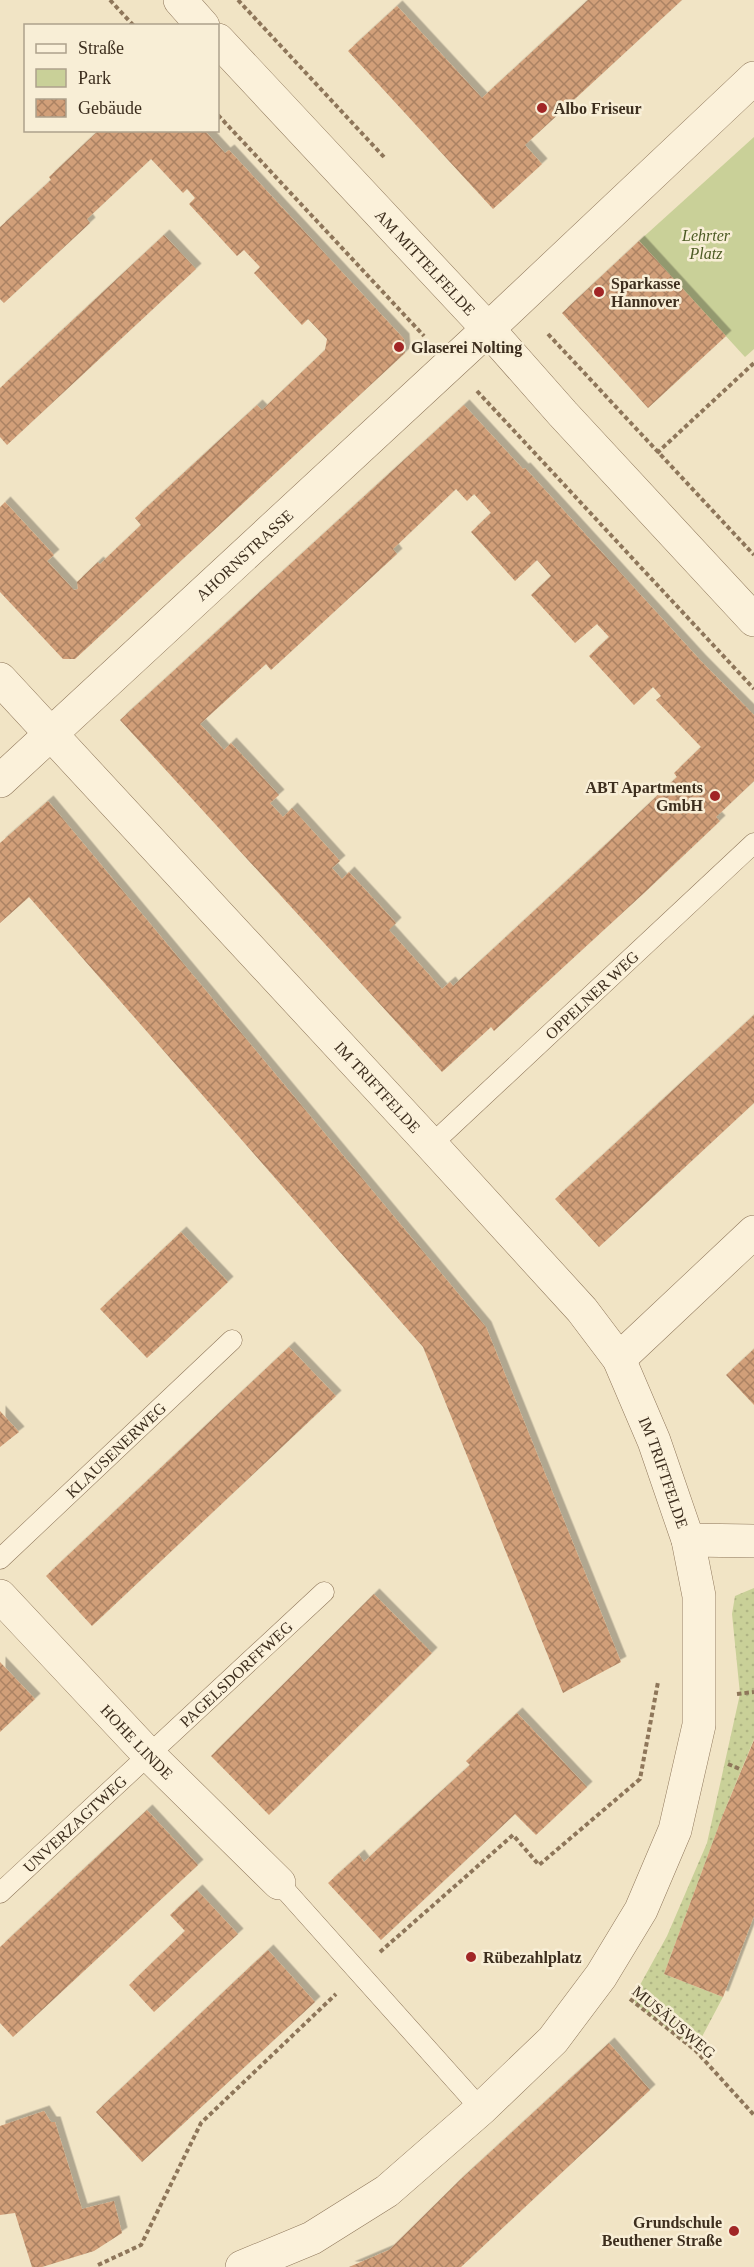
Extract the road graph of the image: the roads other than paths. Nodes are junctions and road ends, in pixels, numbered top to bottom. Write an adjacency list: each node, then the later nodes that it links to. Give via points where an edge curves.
1 (180, 0): 2 (street)
2 (201, 24)
3 (219, 41): 5 (street, AM MITTELFELDE)
4 (754, 78): 5 (street)
5 (489, 329): 6 (street, AM MITTELFELDE); 8 (street, AHORNSTRASSE)
6 (754, 620)
7 (0, 679): 8 (street, IM TRIFTFELDE)
8 (51, 734): 9 (street, AHORNSTRASSE); 11 (street, IM TRIFTFELDE)
9 (0, 781)
10 (754, 843): 11 (lane, OPPELNER WEG)
11 (431, 1145): 14 (street, IM TRIFTFELDE, via 582,1310)
12 (754, 1232): 14 (street)
13 (232, 1340): 17 (lane, KLAUSENERWEG)
14 (619, 1359): 15 (street, IM TRIFTFELDE, via 654,1441)
15 (688, 1540): 16 (street); 23 (street, via 699,1596 699,1725 675,1830 641,1910 601,1977 553,2040)
16 (754, 1541)
17 (0, 1559)
18 (324, 1592): 20 (lane, PAGELSDORFFWEG)
19 (0, 1596): 20 (street, HOHE LINDE)
20 (149, 1755): 21 (street, HOHE LINDE); 22 (lane, UNVERZAGTWEG)
21 (279, 1883): 23 (lane)
22 (0, 1893)
23 (481, 2109): 24 (street, via 387,2191 312,2238)
24 (243, 2267)

